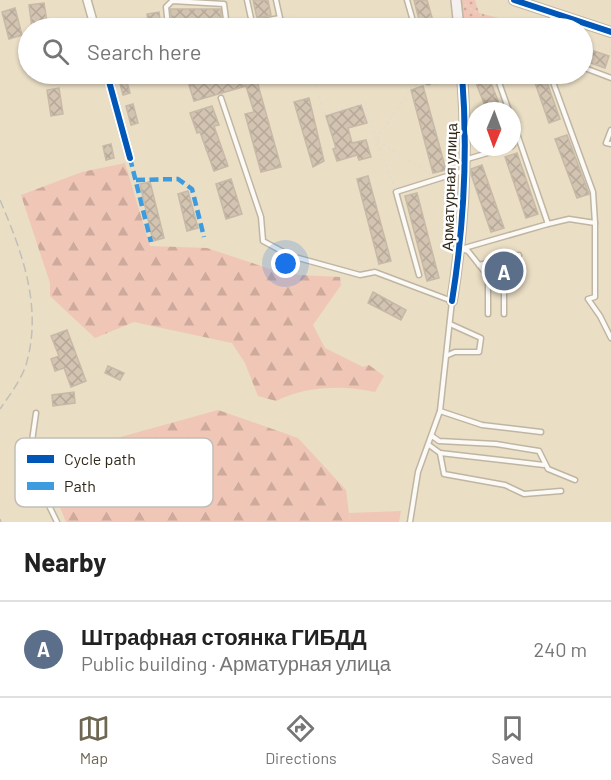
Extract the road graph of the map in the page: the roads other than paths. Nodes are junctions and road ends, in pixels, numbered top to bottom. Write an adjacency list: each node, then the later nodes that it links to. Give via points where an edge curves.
1 (87, 0): 9 (street)
2 (247, 0): 12 (lane)
3 (276, 0): 13 (lane)
4 (407, 0): 14 (lane)
5 (457, 0): 15 (street)
6 (514, 0): 8 (street)
7 (204, 1): 10 (lane, via 168,3); 11 (lane, via 224,4)
8 (553, 13): 16 (lane); 17 (street)
9 (92, 18)
10 (168, 18)
11 (226, 18)
12 (251, 18)
13 (280, 18)
14 (412, 18)
15 (458, 18)
16 (551, 18)
17 (568, 18)
18 (593, 26): 19 (street)
19 (611, 32)
20 (593, 72): 21 (lane)
21 (611, 78)
22 (110, 84): 32 (street)
23 (462, 84): 33 (street, Арматурная улица)
24 (500, 84): 27 (lane)
25 (554, 84): 34 (lane, via 593,192)
26 (221, 98): 41 (lane, via 261,217 263,241 291,256 360,275 375,272)
27 (506, 102)
28 (611, 130): 29 (lane, via 606,143)
29 (611, 144)
30 (521, 145): 35 (lane)
31 (486, 156): 33 (lane)
32 (130, 158)
33 (463, 165): 36 (street, Арматурная улица); 39 (lane, via 438,179 396,192)
34 (595, 223): 35 (lane, via 569,219); 45 (lane, via 595,297 588,299)
35 (548, 224): 36 (lane)
36 (461, 249): 38 (lane); 41 (street, Арматурная улица)
37 (519, 255): 38 (lane)
38 (479, 265): 40 (lane)
39 (419, 275)
40 (488, 276): 42 (lane); 43 (lane, via 504,291)
41 (452, 301): 44 (lane)
42 (488, 314)
43 (504, 314)
44 (450, 324): 46 (lane); 46 (lane, via 481,338 479,352)
45 (611, 338)
46 (448, 355): 47 (lane)
47 (440, 411): 49 (lane, via 482,424); 50 (lane)
48 (36, 413): 51 (lane)
49 (542, 432)
50 (432, 436): 52 (lane); 54 (lane, via 439,441 539,451)
51 (32, 438)
52 (428, 445): 53 (lane); 59 (lane, via 418,472)
53 (440, 453): 54 (lane); 56 (lane, via 444,474 505,485 524,494)
54 (544, 465): 55 (lane)
55 (575, 480)
56 (561, 491)
57 (50, 507): 58 (lane)
58 (57, 522)
59 (410, 522)

